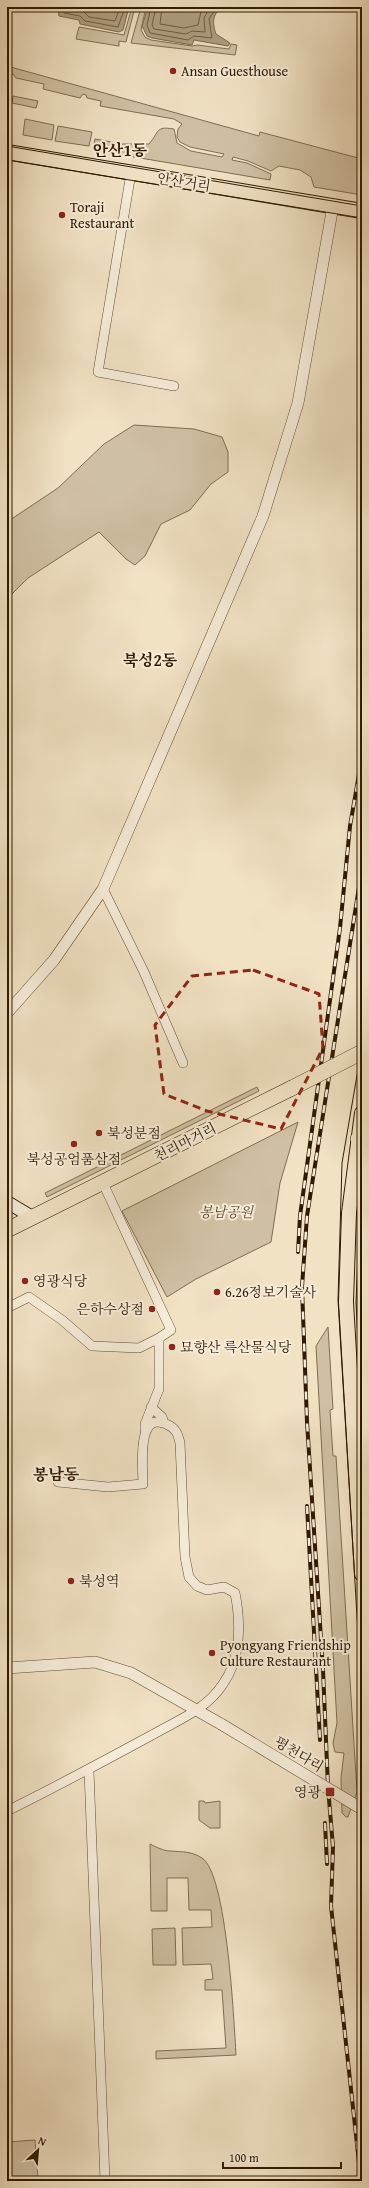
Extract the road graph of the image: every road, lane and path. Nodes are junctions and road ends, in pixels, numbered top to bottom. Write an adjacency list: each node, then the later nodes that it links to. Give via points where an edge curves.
1 (7, 152): 2 (main road, 안산거리)
2 (131, 173): 3 (main road, 안산거리); 5 (street, via 98,372)
3 (333, 206): 4 (main road, 안산거리); 6 (street, via 298,402 263,516)
4 (362, 211)
5 (174, 386)
6 (103, 889): 7 (street, via 54,960); 9 (street, via 144,972)
7 (7, 1013)
8 (362, 1052): 12 (highway, 천리마거리, bridge)
9 (183, 1063)
10 (362, 1114): 11 (main road)
11 (360, 1139): 20 (main road, via 349,1213 346,1302)
12 (103, 1182): 14 (highway, 천리마거리); 17 (street, via 171,1330)
13 (7, 1202): 14 (main road)
14 (32, 1217): 15 (highway, 천리마거리)
15 (7, 1230)
16 (7, 1308): 17 (street, via 28,1298 62,1320 92,1346 139,1348)
17 (159, 1338): 18 (street, via 159,1389)
18 (151, 1407): 19 (street, via 162,1417); 21 (street, via 145,1424)
19 (164, 1423): 21 (street, via 150,1424); 25 (street, via 178,1433 180,1443 185,1557 189,1577 197,1586 207,1590 224,1587 231,1589 238,1607 238,1639 230,1672 223,1685)
20 (357, 1428): 23 (main road)
21 (146, 1431): 22 (street, via 143,1435 143,1484 108,1487)
22 (58, 1482)
23 (362, 1574)
24 (7, 1668): 25 (street, 평천다리, via 95,1662 131,1673)
25 (198, 1710): 26 (street); 27 (street, 평천다리, bridge)
26 (89, 1771): 28 (street); 29 (street)
27 (362, 1809)
28 (7, 1812)
29 (105, 2181)

